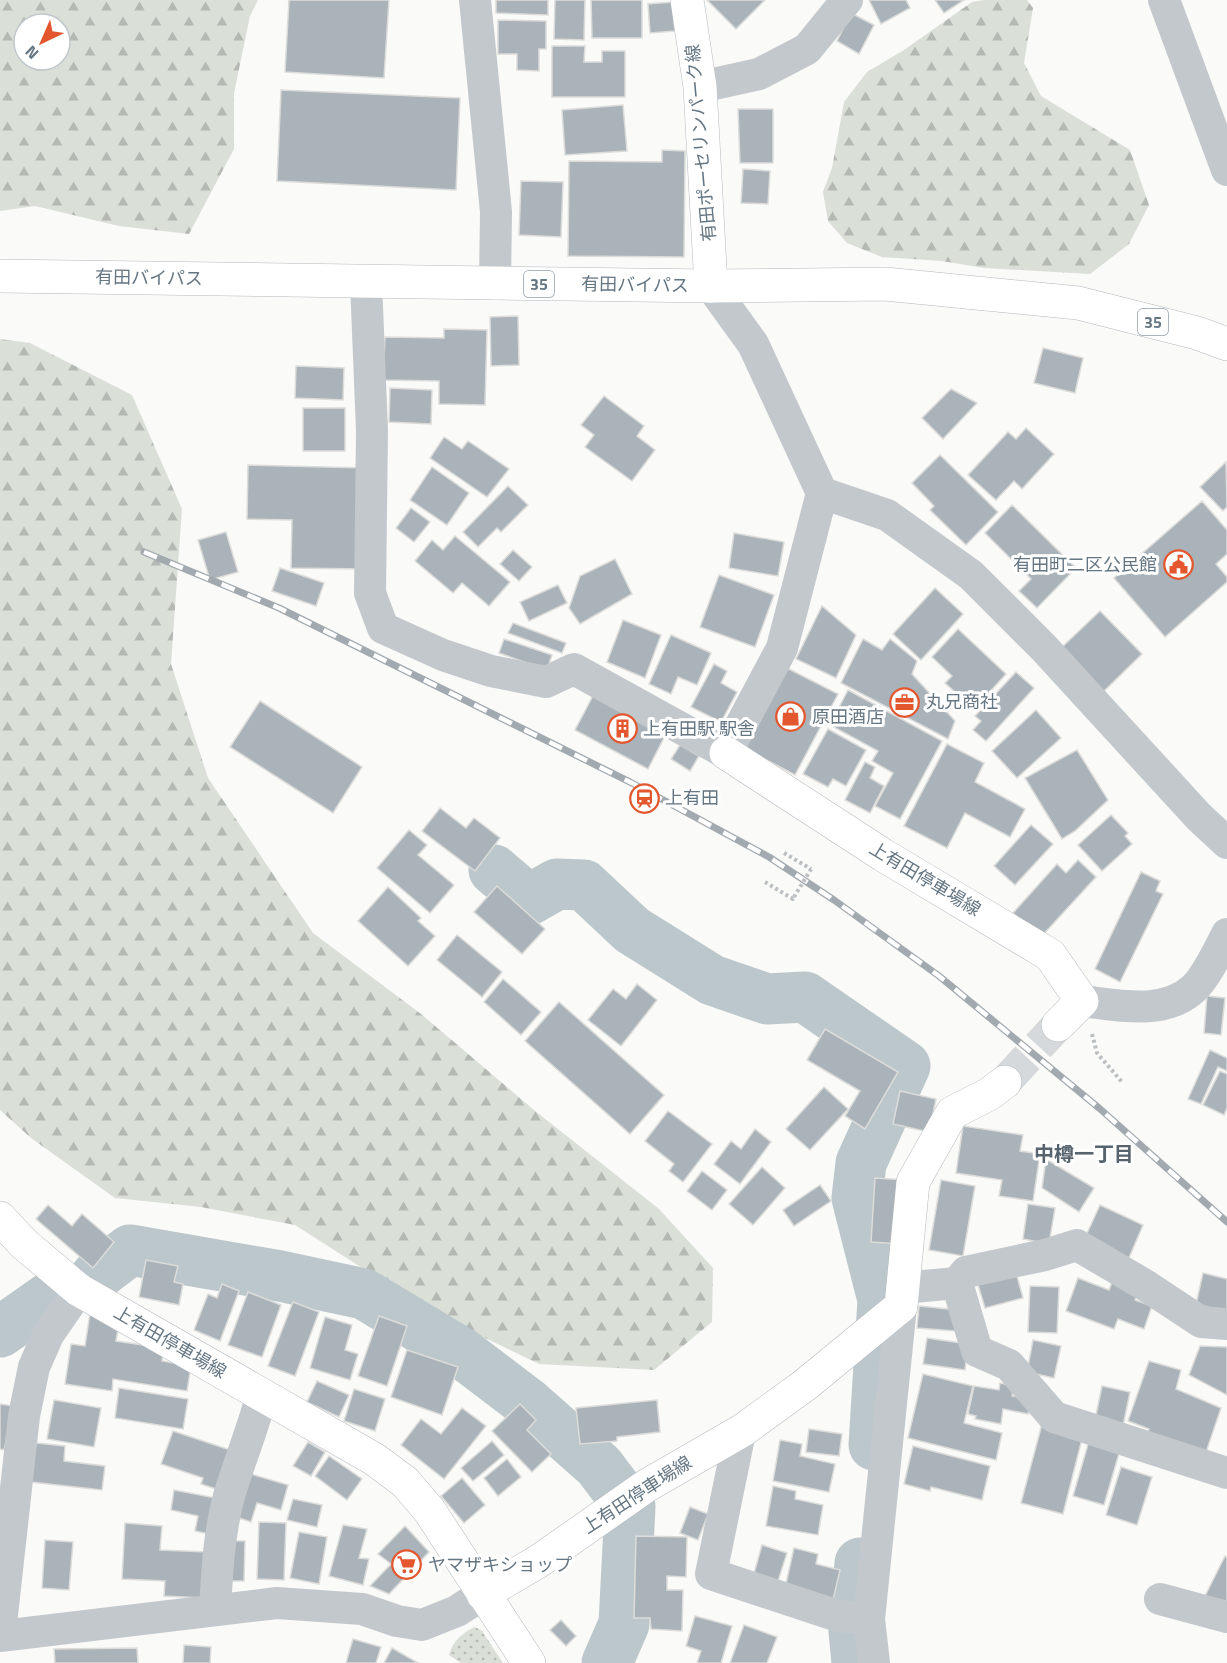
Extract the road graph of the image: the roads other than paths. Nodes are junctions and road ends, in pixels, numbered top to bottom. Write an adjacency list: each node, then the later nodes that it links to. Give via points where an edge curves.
1 (475, 0): 9 (street, via 496,212)
2 (687, 0): 5 (main road, 有田ポーセリンパーク線)
3 (847, 0): 5 (street, via 807,49 759,74)
4 (1164, 0): 6 (street)
5 (700, 87): 10 (main road, 有田ポーセリンパーク線)
6 (1227, 170)
7 (0, 276): 8 (main road, 有田バイパス / 35)
8 (366, 282): 9 (main road, 有田バイパス / 35); 13 (street, via 372,431 370,593 383,628 442,655 491,671 546,682 574,669)
9 (495, 284): 10 (main road, 有田バイパス / 35)
10 (711, 286): 11 (main road, 有田バイパス / 35, via 885,284 1078,303); 12 (street, via 753,344)
11 (1227, 344)
12 (822, 493): 13 (street, via 782,648); 14 (street, via 887,515 971,575)
13 (726, 753): 16 (main road, 上有田停車場線, via 883,855 1050,955)
14 (1227, 843)
15 (1227, 934): 16 (street, via 1194,989 1168,1004 1136,1007)
16 (1082, 1000): 17 (main road)
17 (1058, 1025)
18 (1005, 1082): 22 (main road, via 952,1113 913,1182)
19 (0, 1218): 21 (main road, 上有田停車場線, via 24,1244)
20 (957, 1283): 22 (street); 23 (street, via 966,1272 1045,1256 1077,1245 1201,1322); 26 (street, via 977,1351 1009,1365 1054,1417)
21 (79, 1290): 24 (main road, 上有田停車場線); 32 (street, via 48,1335 34,1367 24,1416)
22 (902, 1297): 25 (main road, 上有田停車場線, via 805,1385); 31 (street, via 886,1438)
23 (1227, 1324)
24 (262, 1394): 27 (main road, 上有田停車場線, via 374,1459 405,1482 429,1510); 29 (street, via 229,1497 219,1547)
25 (740, 1432): 27 (main road, 上有田停車場線, via 646,1486 539,1561); 31 (street, via 711,1574)
26 (1227, 1473)
27 (483, 1594): 29 (street, via 457,1611 422,1625 397,1622 362,1610 277,1603); 33 (main road)
28 (1160, 1599): 30 (street)
29 (215, 1610): 32 (street)
30 (1227, 1617)
31 (858, 1618): 34 (street)
32 (0, 1634)
33 (529, 1663)
34 (874, 1663)

